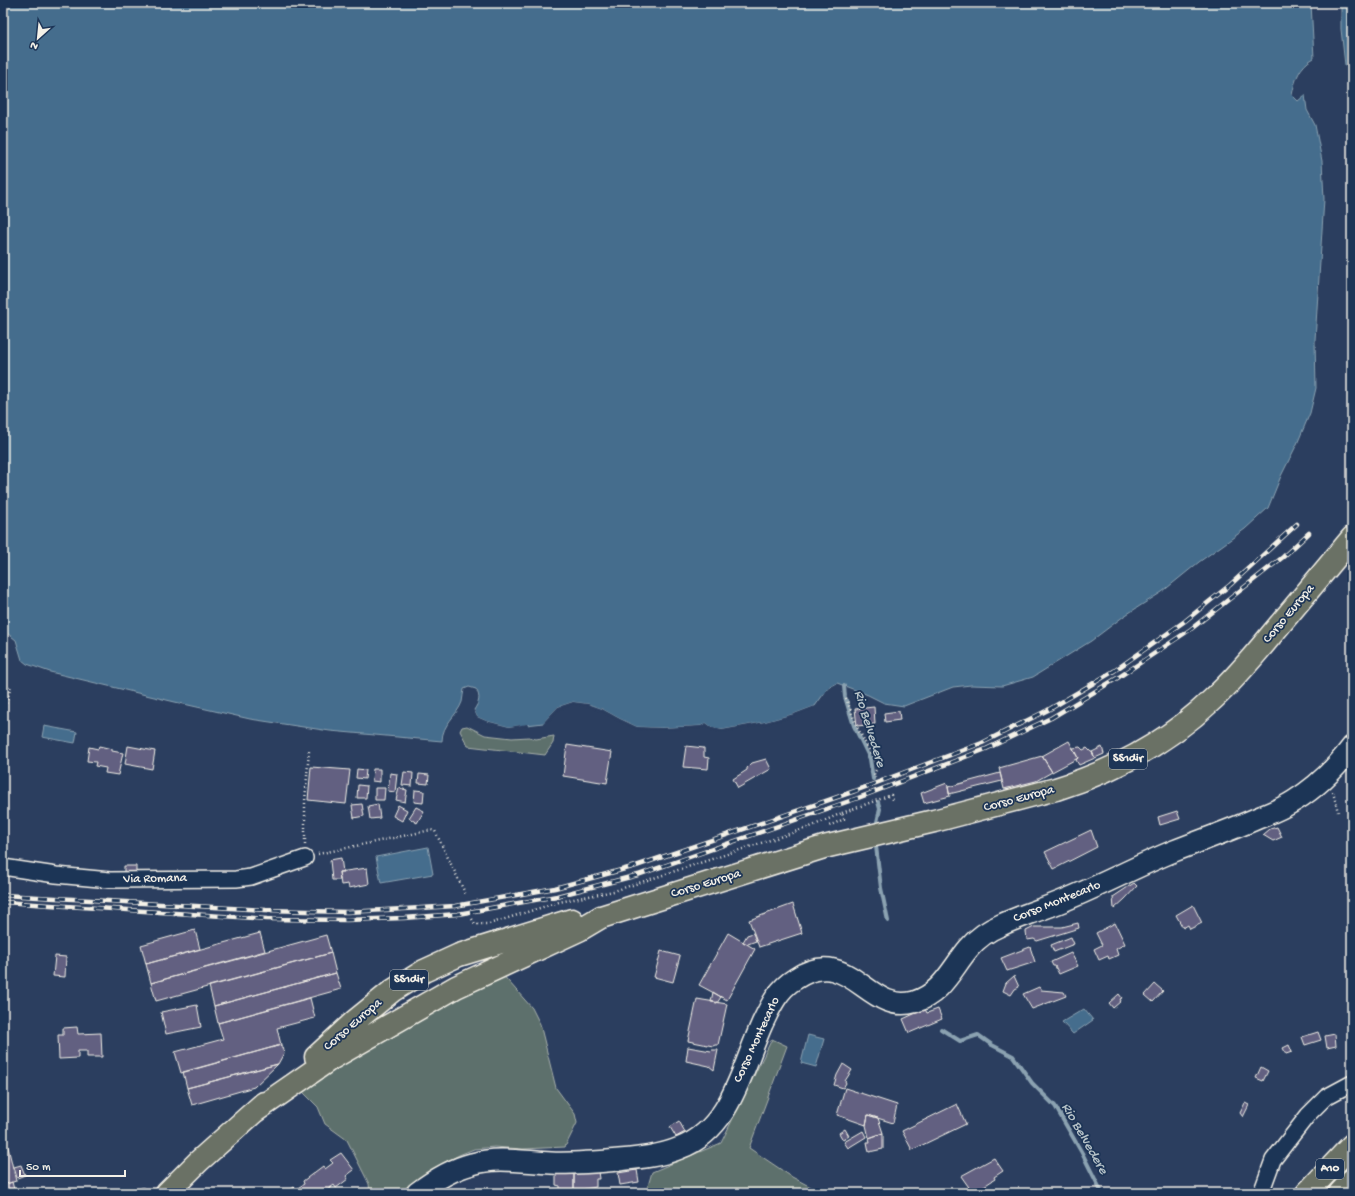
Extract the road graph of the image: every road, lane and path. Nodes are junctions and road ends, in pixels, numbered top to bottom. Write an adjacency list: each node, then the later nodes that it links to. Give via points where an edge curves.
1 (1352, 538): 14 (main road, Corso Europa / SS1dir, via 1253,657 1212,700 1172,732 1121,763 1056,790 824,847)
2 (11, 686): 4 (path)
3 (846, 698): 7 (path, via 857,727 878,767 874,773)
4 (3, 716)
5 (1352, 747): 23 (main road, Corso Montecarlo, via 1324,778 1285,806 989,931 970,946 936,990 915,1002 904,1004 881,999 846,974 830,970 811,971 795,978 783,988 771,1005 721,1116 703,1135 685,1146 658,1155 604,1161 558,1164 503,1160 478,1162 447,1174)
6 (309, 751): 11 (path, via 305,801)
7 (875, 778)
8 (892, 800): 9 (path, via 891,796)
9 (842, 813): 10 (path, via 844,819); 15 (path, via 810,827 614,891 559,902 489,924 475,924)
10 (821, 829)
11 (305, 858): 12 (street, Via Romana, via 258,875 236,879 110,880); 13 (path, via 313,854 431,830 435,831)
12 (3, 869)
13 (466, 895)
14 (601, 917): 16 (main road, Corso Europa / SS1dir, via 574,919); 17 (main road, Corso Europa / SS1dir, via 579,930)
15 (472, 918)
16 (445, 962): 17 (main road, via 459,970); 19 (main road, Corso Europa / SS1dir, via 392,990)
17 (456, 987): 19 (main road, Corso Europa / SS1dir, via 329,1060)
18 (1352, 1083): 24 (street, via 1326,1097 1308,1115 1273,1160)
19 (254, 1112): 22 (main road, Corso Europa / SS1dir)
20 (1352, 1145): 25 (main road, A10)
21 (1352, 1180): 26 (main road, A10)
22 (167, 1193)
23 (417, 1193)
24 (1261, 1193)
25 (1307, 1193)
26 (1340, 1193)

